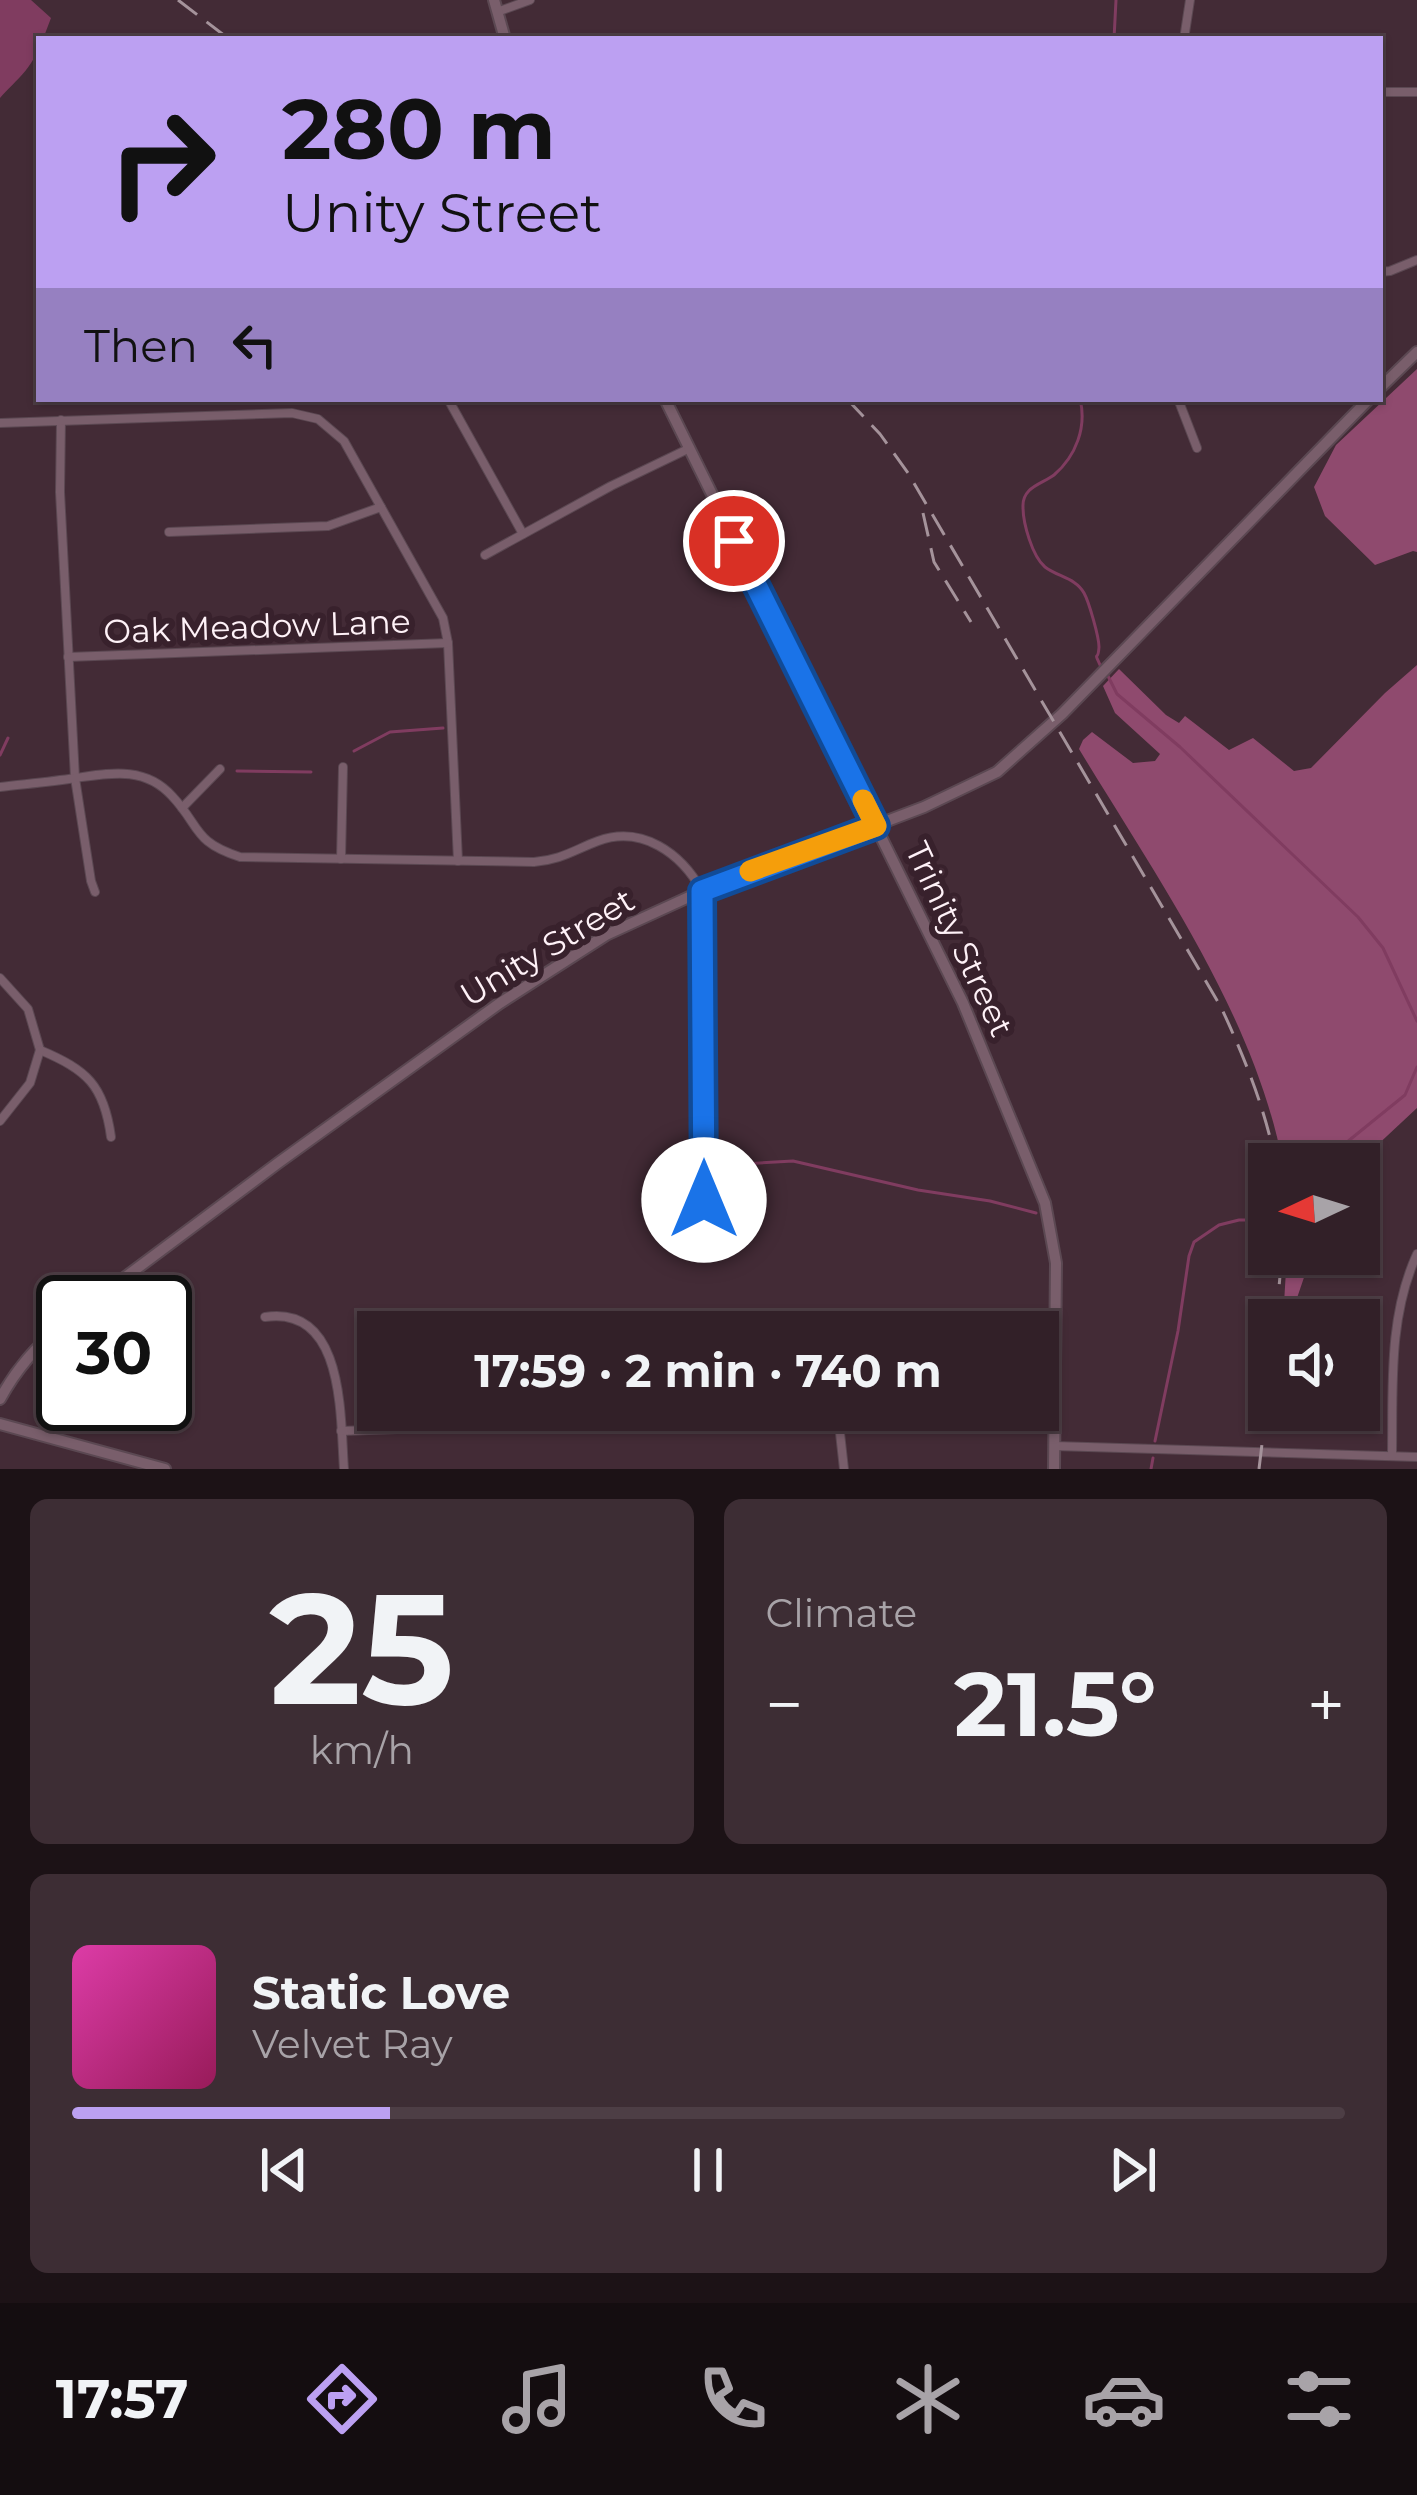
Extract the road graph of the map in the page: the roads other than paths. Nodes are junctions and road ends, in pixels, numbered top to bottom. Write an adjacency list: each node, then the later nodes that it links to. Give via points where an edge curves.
1 (530, 0): 3 (street)
2 (1190, 0): 5 (street)
3 (496, 6): 4 (street)
4 (504, 36)
5 (1184, 36)
6 (1383, 92): 7 (street)
7 (1417, 92)
8 (1417, 260): 9 (street)
9 (1383, 272)
10 (1417, 352): 11 (street)
11 (1383, 385)
12 (450, 402): 22 (street)
13 (667, 402): 18 (street, Trinity Street)
14 (1179, 402): 19 (street)
15 (1366, 402): 31 (street, Unity Street, via 1019,755)
16 (61, 420): 17 (street); 20 (street, via 303,414 344,441); 25 (street)
17 (0, 422)
18 (690, 448): 22 (street); 31 (street, Trinity Street)
19 (1197, 448)
20 (382, 507): 21 (street, via 328,526); 24 (street, via 443,618)
21 (169, 532)
22 (523, 533): 23 (street)
23 (485, 555)
24 (448, 643): 25 (street, Oak Meadow Lane); 33 (street)
25 (68, 658): 28 (street)
26 (343, 767): 32 (street)
27 (220, 769): 30 (street)
28 (75, 778): 29 (street); 30 (street, via 145,777); 35 (street)
29 (0, 787)
30 (182, 808): 32 (street, via 205,841 240,857)
31 (876, 826): 34 (street, Unity Street); 50 (street, Trinity Street, via 962,1003 1045,1203 1056,1263)
32 (341, 859): 33 (street)
33 (458, 861): 34 (street, via 550,861 598,841 633,838 680,860)
34 (702, 891): 40 (street); 42 (street, Unity Street, via 606,935 524,986)
35 (95, 892)
36 (0, 978): 37 (street, via 28,1009)
37 (40, 1050): 38 (street, via 30,1083); 39 (street, via 89,1077)
38 (0, 1121)
39 (110, 1137)
40 (704, 1254)
41 (1417, 1254): 51 (street, via 1396,1322)
42 (128, 1275)
43 (265, 1317): 48 (street, via 297,1319 328,1351)
44 (36, 1346): 45 (street)
45 (0, 1399)
46 (0, 1424): 53 (street)
47 (357, 1430): 48 (street)
48 (341, 1431): 54 (street)
49 (840, 1431): 55 (street)
50 (1054, 1446): 51 (street); 56 (street, Trinity Street)
51 (1392, 1456): 52 (street)
52 (1417, 1456)
53 (165, 1469)
54 (344, 1469)
55 (844, 1469)
56 (1054, 1469)

